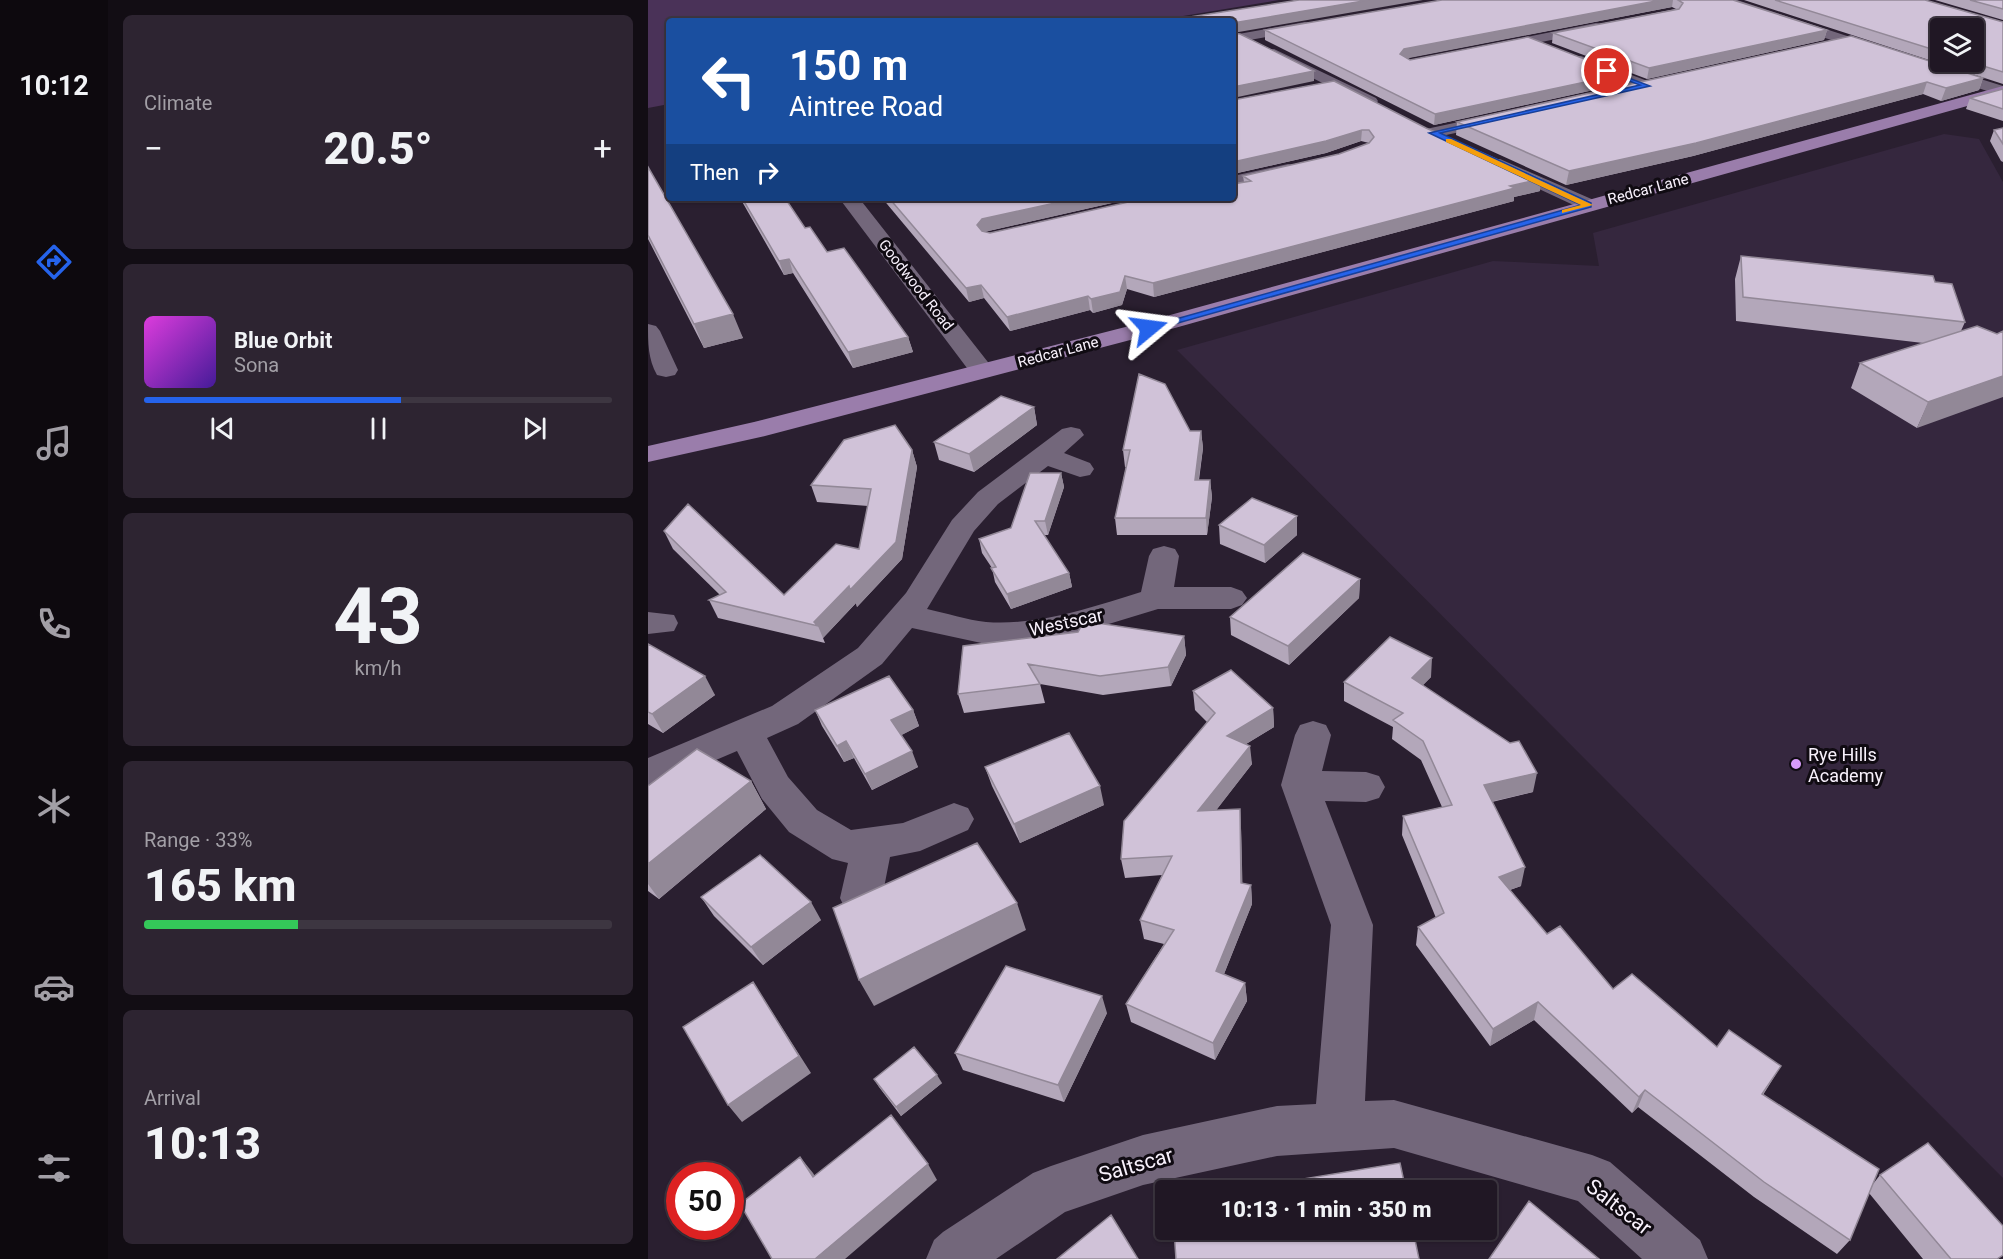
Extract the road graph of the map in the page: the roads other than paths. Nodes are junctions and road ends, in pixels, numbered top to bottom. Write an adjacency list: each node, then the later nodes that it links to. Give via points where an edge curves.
1 (1724, 0): 6 (street)
2 (1323, 23): 4 (street)
3 (1606, 26): 5 (street)
4 (1238, 38): 13 (street)
5 (1528, 40): 7 (street); 9 (street)
6 (1848, 41): 8 (street); 10 (street)
7 (1550, 49)
8 (1815, 49)
9 (1474, 51)
10 (1892, 56)
11 (1572, 57): 16 (street, via 1653,84)
12 (1926, 66): 15 (street)
13 (1336, 84): 14 (street); 17 (street)
14 (1313, 89)
15 (2003, 91): 24 (main road, Redcar Lane)
16 (1613, 93)
17 (1390, 111)
18 (1512, 116): 19 (street, via 1427,130)
19 (1453, 142)
20 (1485, 157): 24 (street)
21 (1310, 164): 22 (street)
22 (1236, 181)
23 (851, 201): 27 (street, Goodwood Road)
24 (1588, 205): 27 (main road, Redcar Lane)
25 (648, 331): 26 (street)
26 (666, 370)
27 (982, 371): 29 (main road, Redcar Lane)
28 (1071, 435): 30 (street)
29 (654, 454)
30 (1045, 455): 31 (street); 35 (street, via 988,498 962,526)
31 (1080, 469)
32 (1164, 556): 33 (street)
33 (1156, 598): 34 (street, Westscar); 35 (street, Westscar, via 1037,631 986,633)
34 (1231, 598)
35 (904, 615): 36 (street, via 870,656 785,715)
36 (746, 732): 38 (street); 42 (street, via 775,788 803,821 846,847)
37 (1314, 735): 39 (street)
38 (648, 774)
39 (1300, 784): 40 (street); 44 (street, via 1352,925)
40 (1366, 787)
41 (954, 819): 42 (street, via 906,838)
42 (873, 843): 43 (street)
43 (861, 898)
44 (1339, 1127): 45 (street, Saltscar, via 1277,1131 1143,1160 1051,1191); 46 (street, Saltscar, via 1394,1124 1592,1180)
45 (953, 1259)
46 (1681, 1259)

